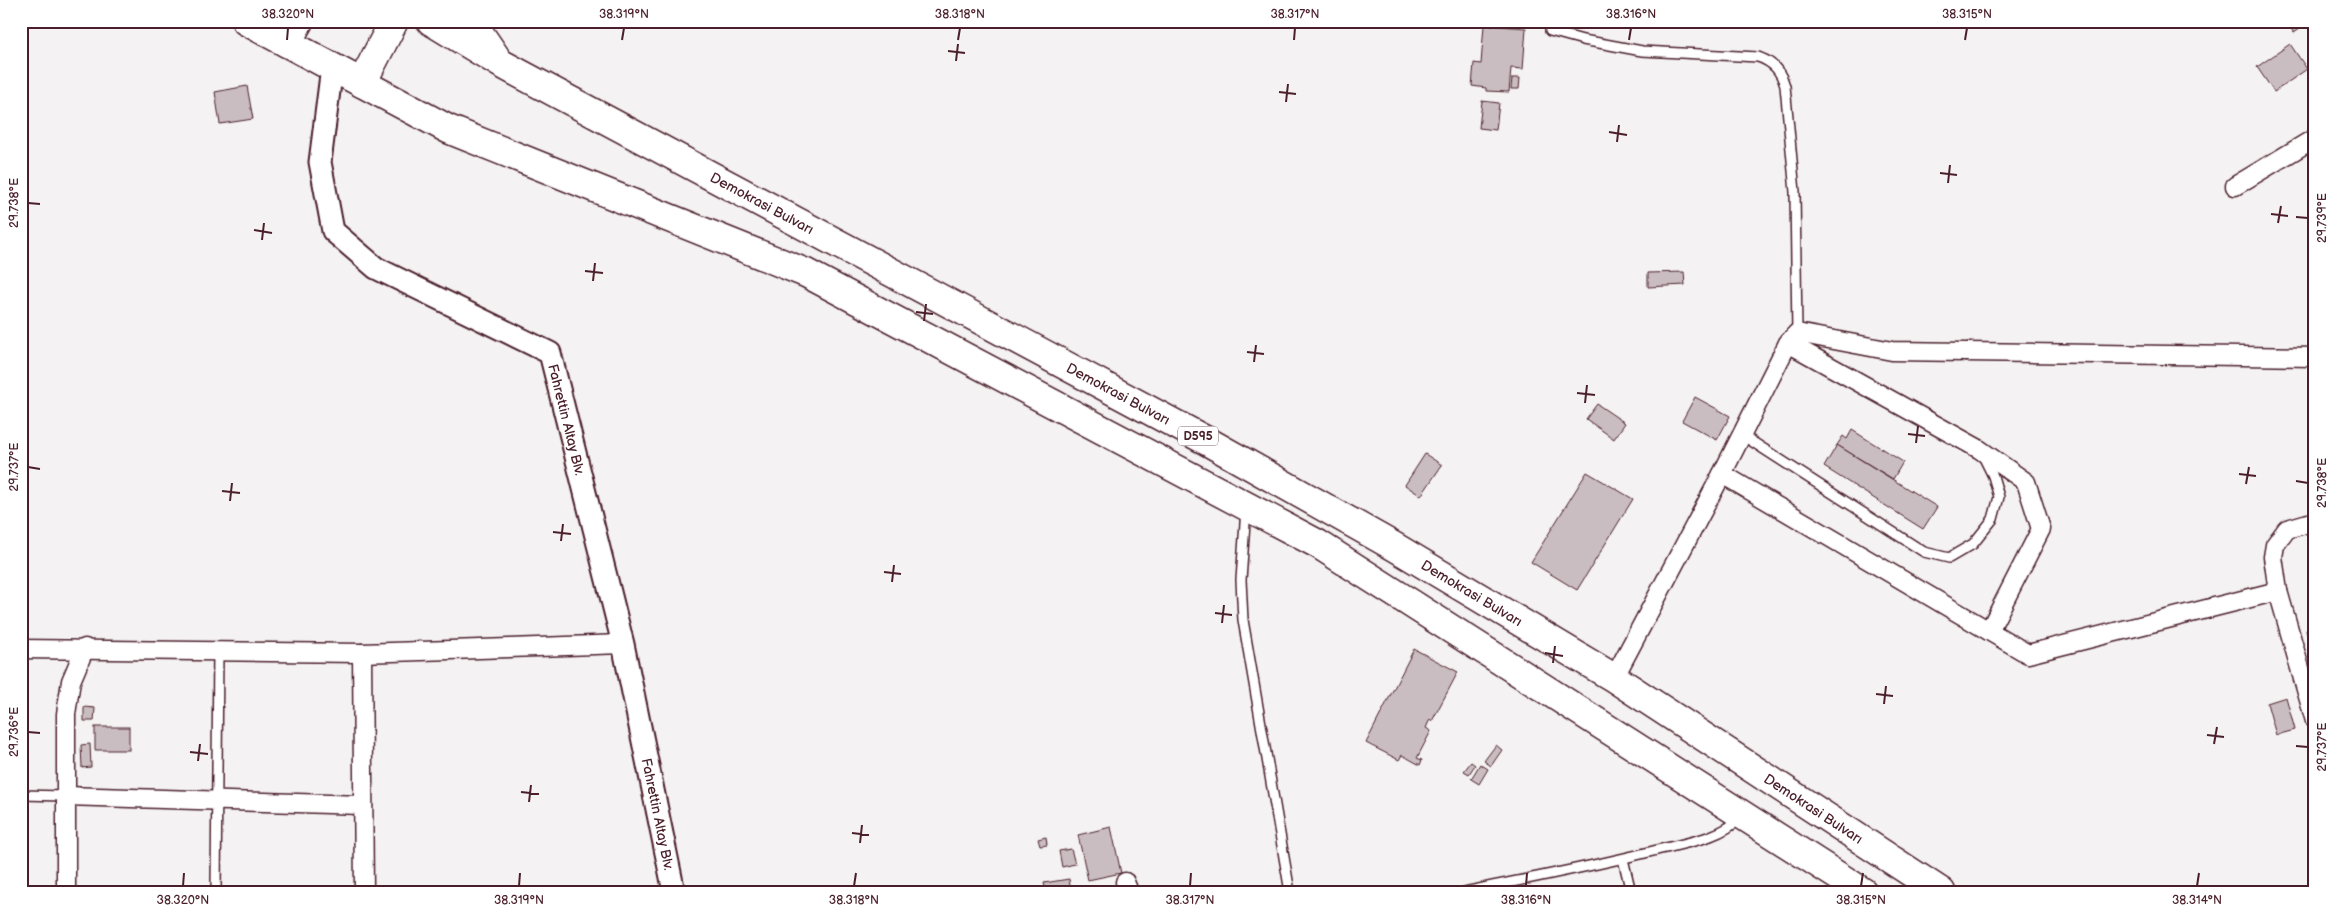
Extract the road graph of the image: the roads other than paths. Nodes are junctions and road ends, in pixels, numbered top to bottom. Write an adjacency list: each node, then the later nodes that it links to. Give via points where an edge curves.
1 (246, 21): 6 (highway)
2 (394, 21): 9 (highway)
3 (431, 21): 7 (highway, Demokrasi Bulvarı / D595)
4 (471, 21): 7 (highway)
5 (1550, 31): 12 (lane, via 1642,51 1758,57 1778,70 1785,86 1795,192)
6 (293, 32): 8 (highway)
7 (500, 63): 26 (highway, Demokrasi Bulvarı / D595, via 1205,440 1395,547)
8 (332, 67): 9 (highway); 21 (street, Fahrettin Altay Blv., via 320,162 333,231 376,268 550,353)
9 (362, 83): 17 (highway, via 448,130 806,273)
10 (2315, 138): 11 (street)
11 (2235, 186)
12 (1792, 338): 13 (street, via 1892,351); 14 (street); 15 (street)
13 (2315, 357)
14 (1742, 435): 15 (lane, via 1924,552 1949,558 1973,544 1993,518 1999,496); 16 (street)
15 (1979, 449): 20 (street, via 2026,482 2041,529)
16 (1722, 474): 20 (street); 26 (street)
17 (1246, 506): 32 (highway, via 1318,544); 38 (lane, via 1241,580 1243,620)
18 (2315, 520): 19 (street, via 2287,529 2280,535 2273,557)
19 (2278, 591): 20 (street, via 2028,654); 27 (street)
20 (1989, 631)
21 (623, 644): 25 (street); 37 (street, Fahrettin Altay Blv.)
22 (21, 648): 23 (street)
23 (85, 648): 24 (street); 29 (street, via 68,698)
24 (218, 650): 25 (street); 30 (lane)
25 (362, 653): 31 (street)
26 (1614, 678): 42 (highway, Demokrasi Bulvarı / D595)
27 (2315, 721)
28 (21, 795): 29 (lane)
29 (65, 796): 30 (street); 34 (street)
30 (218, 800): 31 (street); 35 (lane)
31 (362, 805): 36 (street)
32 (1743, 815): 33 (lane, via 1730,827 1712,836); 41 (highway)
33 (1623, 859): 39 (lane); 40 (lane)
34 (66, 892)
35 (216, 892)
36 (364, 892)
37 (674, 892)
38 (1290, 892)
39 (1464, 892)
40 (1631, 892)
41 (1863, 892)
42 (1941, 892)

